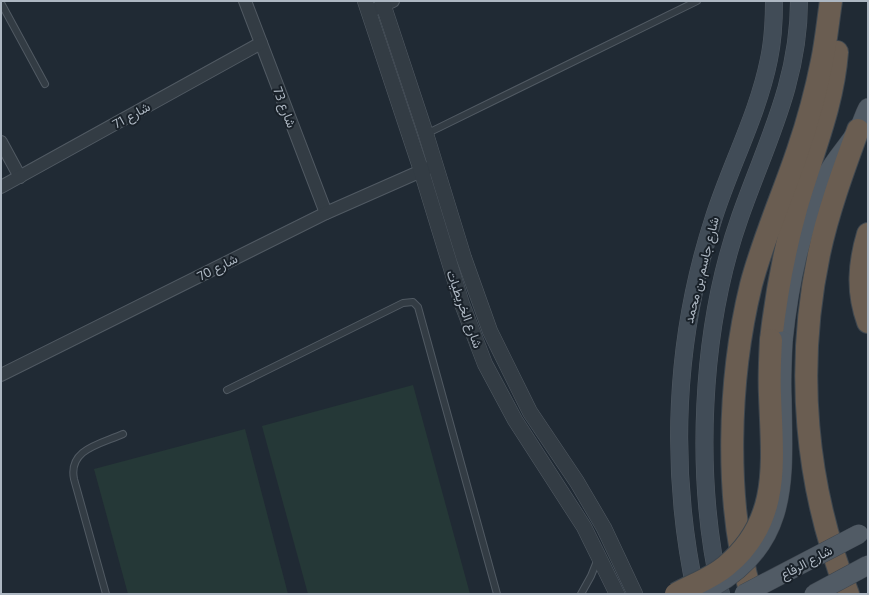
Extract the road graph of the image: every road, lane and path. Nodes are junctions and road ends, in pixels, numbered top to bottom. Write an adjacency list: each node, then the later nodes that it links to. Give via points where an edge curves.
1 (245, 1): 10 (street, شارع 73)
2 (697, 1): 13 (lane)
3 (774, 1): 35 (main road, شارع جاسم بن محمد, via 772,38 764,81 702,255 682,358 678,419 681,493 686,542)
4 (799, 1): 37 (main road, شارع جاسم بن محمد, via 795,50 782,105 732,242 713,330 705,428 706,475 710,526)
5 (831, 1): 39 (highway, via 814,95 798,151 765,236 751,286 739,349 733,470 741,553)
6 (837, 1): 22 (highway, via 837,47 833,86 828,110 796,209 777,292)
7 (387, 2): 9 (street); 13 (street, شارع الخريطيات)
8 (1, 3): 11 (lane)
9 (367, 6): 16 (street, شارع الخريطيات)
10 (261, 43): 17 (street, شارع 71); 19 (street, شارع 73)
11 (45, 84)
12 (863, 119): 22 (main road, via 826,175 801,238); 41 (highway, via 841,177 819,254 808,326 806,371 807,421 814,472 824,522)
13 (426, 134): 15 (street, شارع الخريطيات)
14 (1, 142): 17 (street)
15 (436, 164): 16 (street, شارع 70); 33 (street, شارع الخريطيات, via 477,296 503,359 530,412 593,509)
16 (421, 170): 19 (street, شارع 70); 27 (street, شارع الخريطيات, via 462,304 485,364 515,420)
17 (20, 177): 18 (street, شارع 71)
18 (1, 187)
19 (326, 213): 23 (street, شارع 70)
20 (868, 234): 21 (highway, via 863,251 860,287)
21 (868, 322)
22 (777, 341): 34 (highway, bridge, via 770,393 771,488 763,518 748,544 725,567); 36 (main road, bridge, via 782,391 783,474 776,514 762,542 746,563 722,582)
23 (1, 375)
24 (227, 390): 30 (lane, via 403,303 413,302 418,307)
25 (123, 434): 29 (lane, via 86,451 75,460 73,466 74,479)
26 (865, 530): 38 (main road, شارع الرفاع, bridge)
27 (599, 555): 31 (lane, via 592,576); 32 (street, شارع الخريطيات)
28 (868, 565): 40 (main road, bridge)
29 (106, 594)
30 (497, 594)
31 (581, 594)
32 (618, 594)
33 (635, 594)
34 (676, 594)
35 (696, 594)
36 (700, 594)
37 (721, 594)
38 (744, 594)
39 (751, 594)
40 (814, 594)
41 (848, 594)

